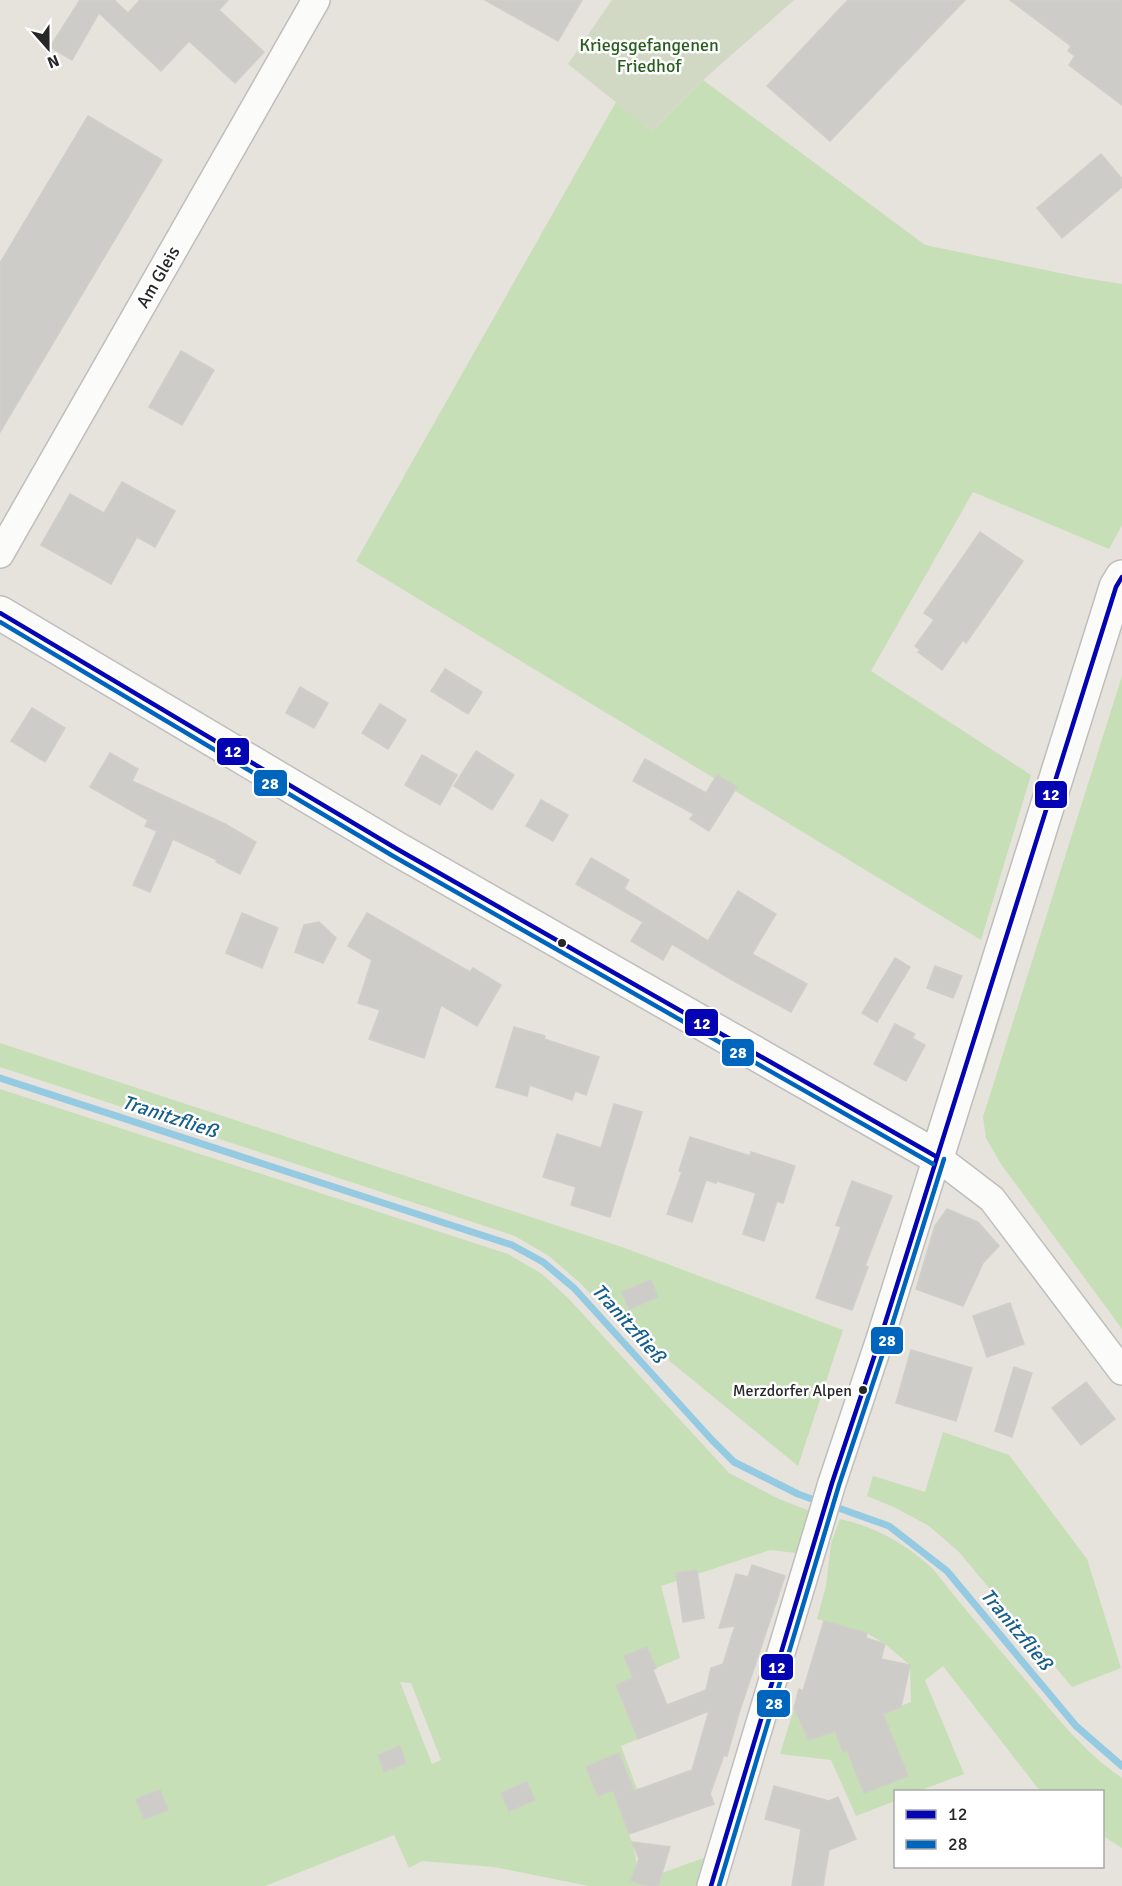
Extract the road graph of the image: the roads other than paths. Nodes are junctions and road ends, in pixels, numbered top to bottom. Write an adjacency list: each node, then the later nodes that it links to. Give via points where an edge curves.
1 (316, 0): 2 (street, Am Gleis)
2 (0, 554)
3 (1122, 577): 5 (street)
4 (0, 613): 5 (street, via 397,849)
5 (937, 1157): 6 (street, via 992,1198); 7 (street, via 832,1483)
6 (1122, 1371)
7 (711, 1886)

